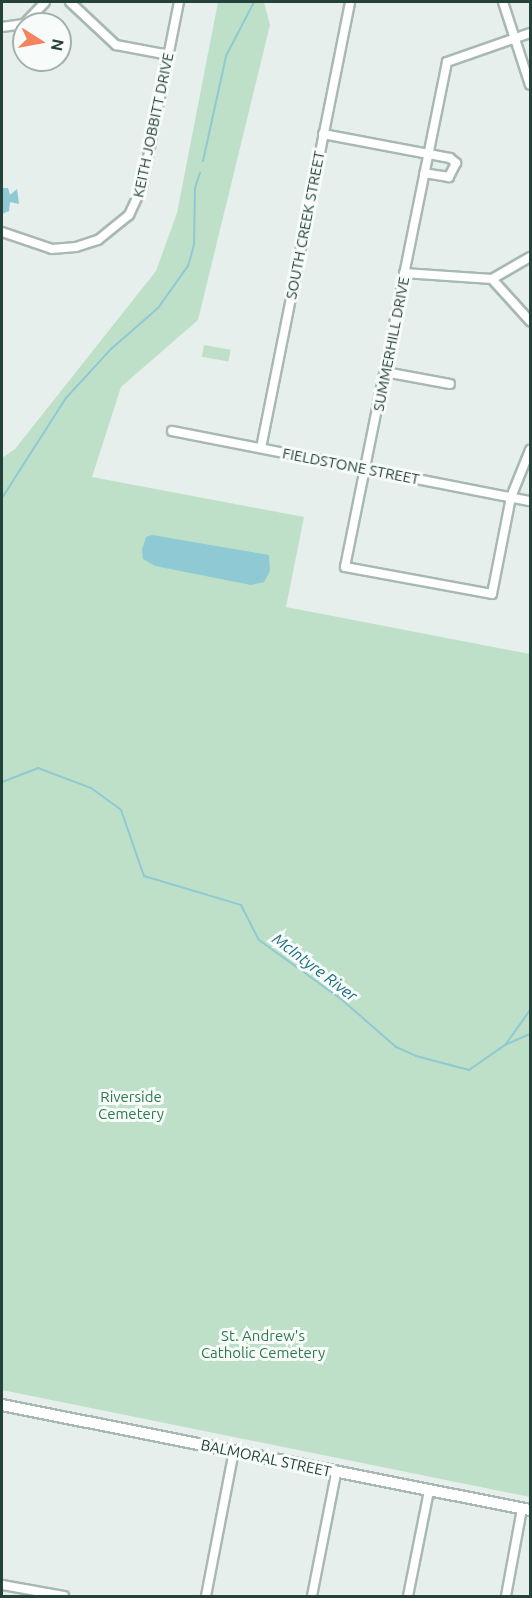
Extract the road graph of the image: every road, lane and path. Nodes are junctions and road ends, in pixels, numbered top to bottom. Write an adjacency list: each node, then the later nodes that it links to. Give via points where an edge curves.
1 (70, 2): 7 (street, via 116,45)
2 (179, 2): 7 (street, KEITH JOBBITT DRIVE)
3 (350, 2): 9 (street, SOUTH CREEK STREET)
4 (503, 2): 6 (street)
5 (531, 33): 6 (street, SUMMERHILL DRIVE)
6 (514, 38): 8 (street); 10 (street, SUMMERHILL DRIVE, via 447,62)
7 (168, 55): 12 (street, KEITH JOBBITT DRIVE, via 142,187 129,215 98,240 75,247 45,247)
8 (531, 85)
9 (323, 134): 10 (street); 20 (street, SOUTH CREEK STREET)
10 (428, 154): 11 (street, SUMMERHILL DRIVE); 11 (street, via 453,159 456,167 449,177)
11 (424, 173): 14 (street, SUMMERHILL DRIVE)
12 (2, 232)
13 (531, 257): 15 (street)
14 (404, 273): 15 (street); 17 (street, SUMMERHILL DRIVE)
15 (492, 279): 16 (street)
16 (531, 321)
17 (385, 372): 18 (street); 22 (street, SUMMERHILL DRIVE)
18 (450, 384)
19 (172, 431): 20 (street, FIELDSTONE STREET)
20 (261, 448): 22 (street, FIELDSTONE STREET)
21 (531, 450): 23 (street)
22 (366, 470): 23 (street, FIELDSTONE STREET); 23 (street, SUMMERHILL DRIVE, via 345,567 492,594)
23 (511, 497): 24 (street, FIELDSTONE STREET)
24 (531, 501)
25 (2, 1405): 26 (main road, BALMORAL STREET)
26 (234, 1451): 27 (main road, BALMORAL STREET); 32 (street)
27 (336, 1474): 28 (main road, BALMORAL STREET); 33 (street)
28 (429, 1491): 29 (main road, BALMORAL STREET); 34 (street)
29 (526, 1510): 35 (street)
30 (2, 1585): 31 (street)
31 (64, 1596)
32 (206, 1596)
33 (312, 1596)
34 (408, 1596)
35 (506, 1596)

